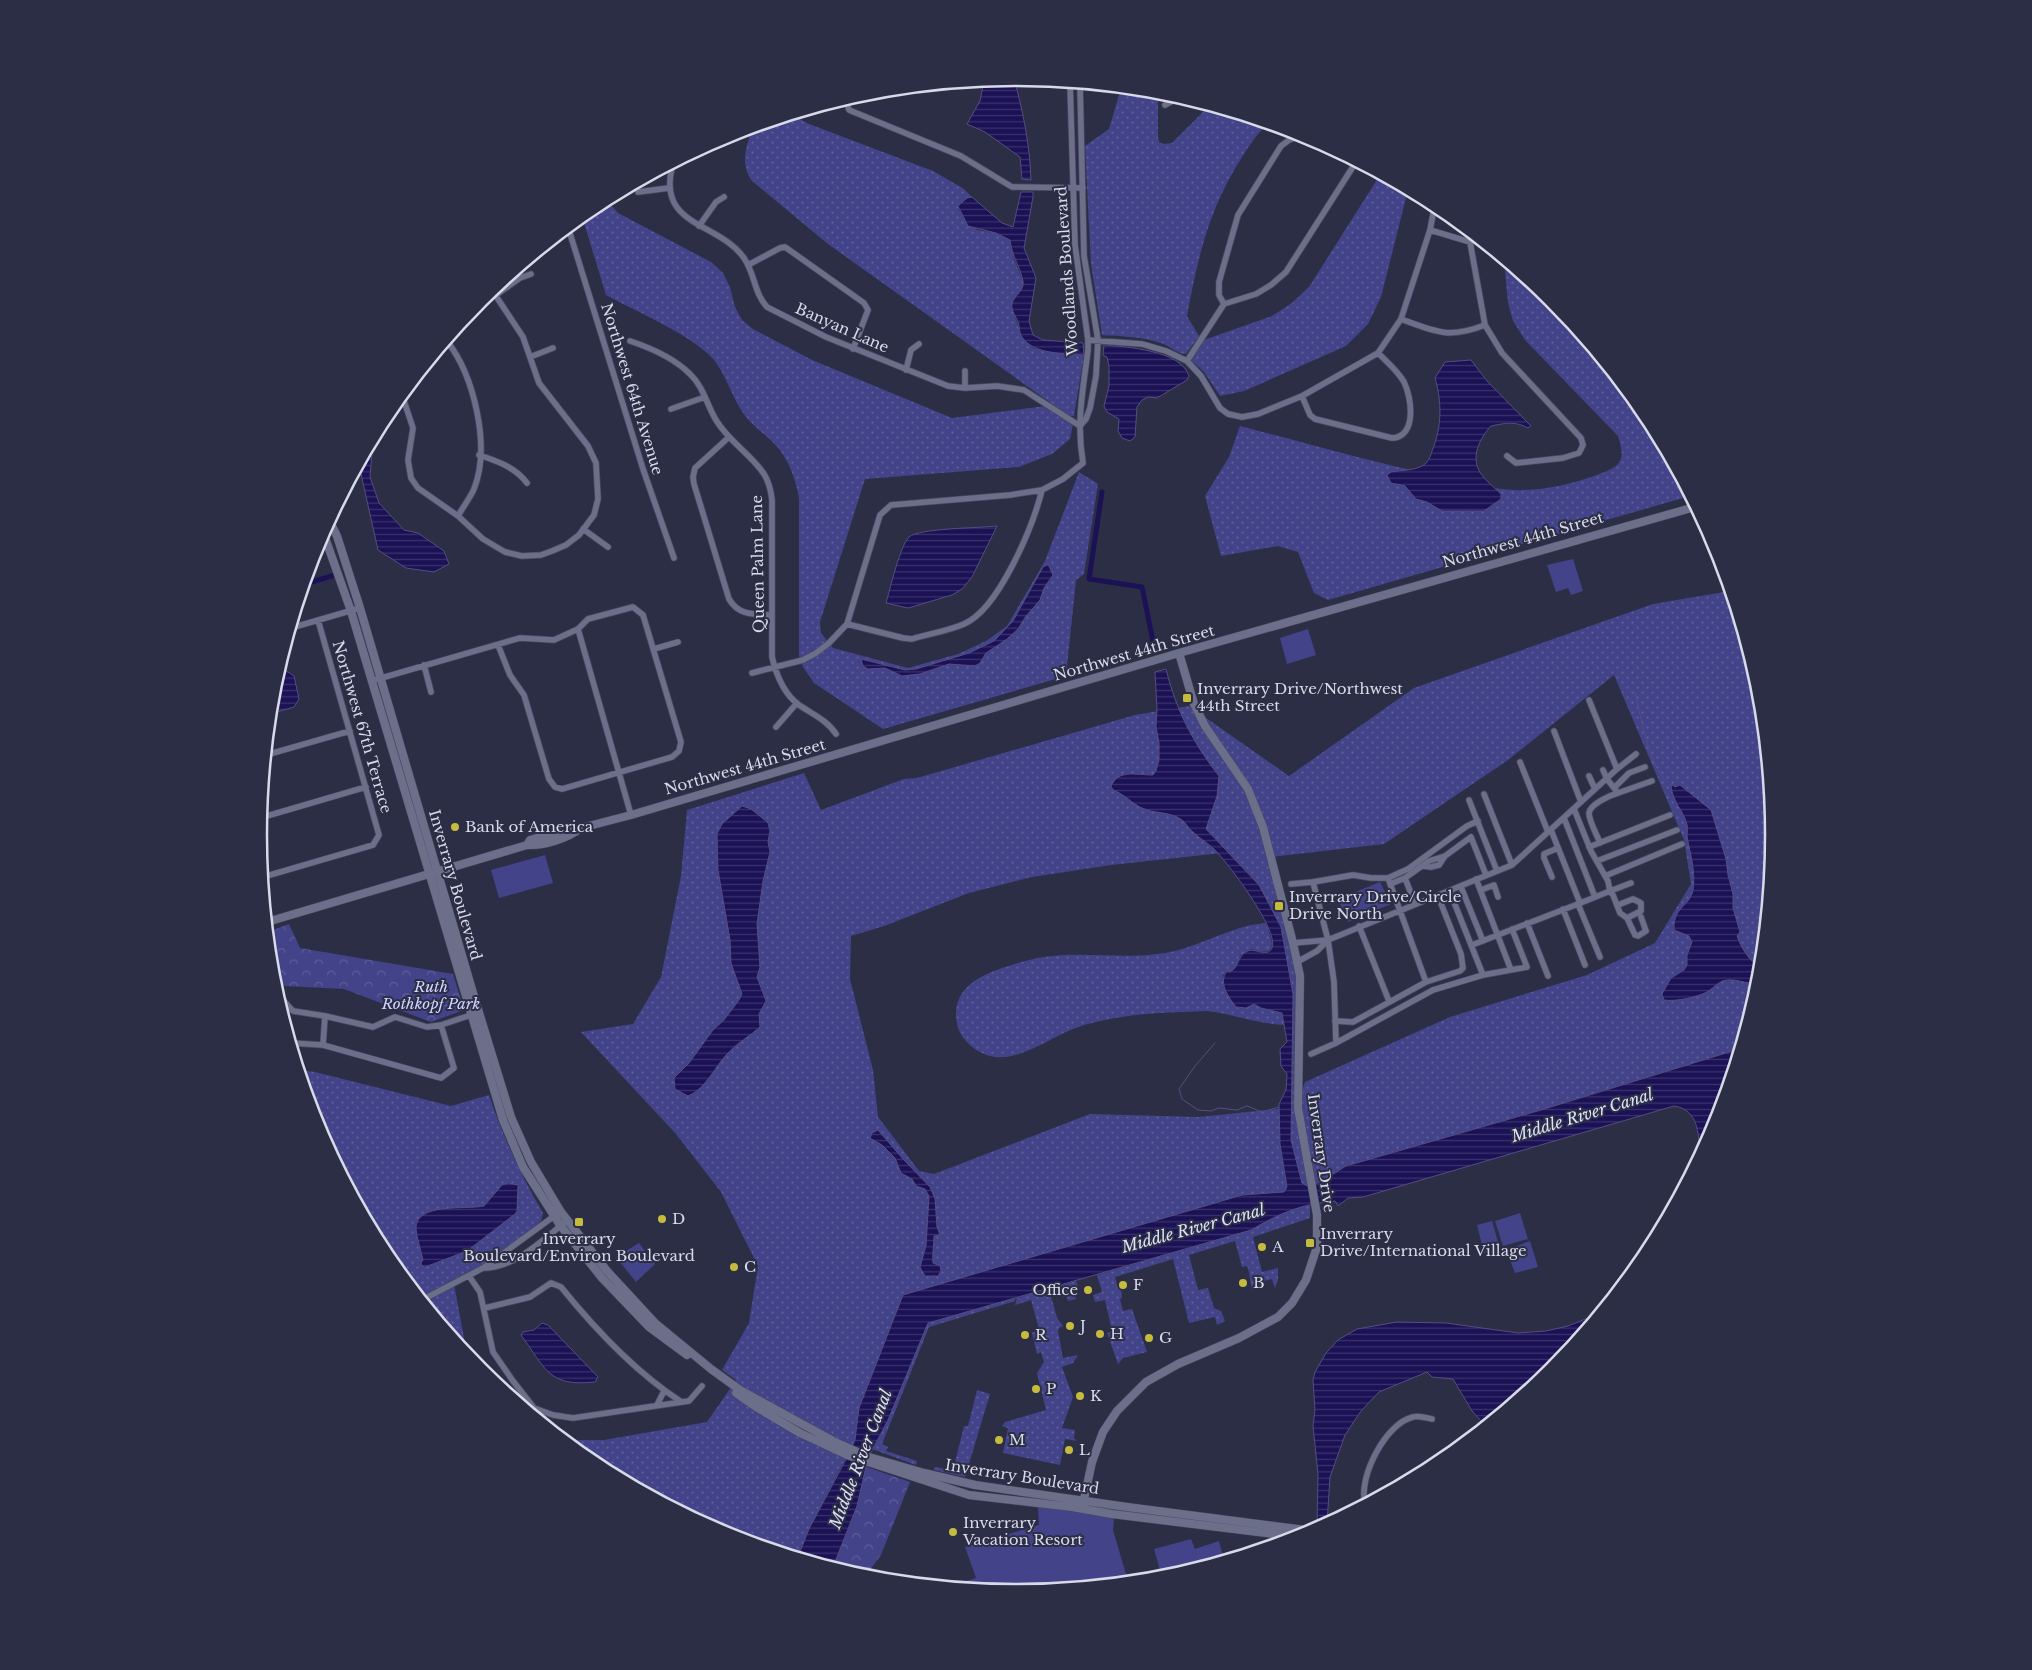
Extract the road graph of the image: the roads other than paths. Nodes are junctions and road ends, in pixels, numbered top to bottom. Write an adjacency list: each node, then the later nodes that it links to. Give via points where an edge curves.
1 (1070, 89): 10 (street, Woodlands Boulevard)
2 (1080, 90): 11 (street, Woodlands Boulevard)
3 (1169, 103): 4 (street)
4 (1165, 105)
5 (849, 106): 10 (street, via 849,110 961,156 1012,188)
6 (1292, 139): 22 (street, via 1281,146 1238,215 1219,282)
7 (1353, 166): 22 (street, via 1286,272 1256,294)
8 (672, 170): 9 (street)
9 (669, 188): 12 (street); 15 (street, Banyan Lane, via 681,214)
10 (1073, 188): 11 (street); 25 (street, Woodlands Boulevard, via 1078,271)
11 (1083, 188): 26 (street, Woodlands Boulevard, via 1084,256)
12 (638, 192)
13 (724, 196): 15 (street)
14 (1433, 213): 16 (street)
15 (699, 226): 18 (street, Banyan Lane, via 736,248)
16 (1430, 230): 23 (street); 24 (street, via 1470,242)
17 (570, 234): 54 (street, Northwest 64th Avenue)
18 (748, 266): 31 (street, Banyan Lane, via 760,300 767,307); 31 (street, via 785,247 864,303 868,310)
19 (531, 274): 20 (street)
20 (511, 283)
21 (497, 296): 33 (street, via 523,337)
22 (1224, 304): 34 (street)
23 (1401, 319): 24 (street, via 1439,333 1457,334); 32 (street)
24 (1485, 325): 45 (street, via 1502,353 1581,438 1583,445 1579,453 1563,458 1516,463)
25 (1088, 340): 26 (street); 42 (street, Woodlands Boulevard)
26 (1098, 340): 34 (street, via 1142,344); 42 (street, Woodlands Boulevard, via 1092,400 1086,419)
27 (630, 341): 39 (street, Queen Palm Lane, via 679,364 697,381)
28 (919, 344): 35 (street, via 912,350)
29 (449, 346): 44 (street, via 471,387 480,430)
30 (553, 348): 33 (street)
31 (853, 349): 35 (street, Banyan Lane)
32 (1378, 354): 38 (street); 38 (street, via 1399,374 1409,394 1407,429 1399,438 1315,419)
33 (530, 357): 51 (street, via 539,383 588,446 596,462 598,499 594,515)
34 (1187, 361): 38 (street, via 1201,376 1220,408 1228,414 1242,417 1258,414)
35 (906, 370): 37 (street, Banyan Lane, via 948,386)
36 (965, 371): 37 (street)
37 (965, 388): 42 (street, Banyan Lane, via 997,386 1024,390)
38 (1302, 396)
39 (705, 397): 41 (street); 43 (street, Queen Palm Lane)
40 (405, 403): 49 (street, via 413,428 408,460 412,478 418,488)
41 (670, 409)
42 (1080, 426): 47 (street, Woodlands Boulevard, via 1078,438 1083,463)
43 (728, 438): 57 (street, Queen Palm Lane, via 756,463 770,490); 57 (street, via 695,468 694,484 734,608 742,613)
44 (479, 454): 46 (street, via 510,468); 49 (street, via 473,490)
45 (1506, 456)
46 (527, 482)
47 (1042, 490): 59 (street, via 1007,576 988,605 964,624 912,639); 59 (street, via 1010,496 890,505 880,515)
48 (1690, 508): 65 (street, Northwest 44th Street)
49 (458, 516): 51 (street, via 483,540 505,552 522,556 552,551 579,535)
50 (333, 528): 55 (street, Inverrary Boulevard)
51 (583, 529): 53 (street)
52 (326, 543): 56 (street, Inverrary Boulevard)
53 (608, 546)
54 (674, 558)
55 (360, 608): 56 (street); 69 (street, Inverrary Boulevard)
56 (351, 611): 58 (street); 69 (street, Inverrary Boulevard)
57 (772, 615): 67 (street, Queen Palm Lane)
58 (318, 620): 60 (street); 74 (street, Northwest 67th Terrace)
59 (847, 624): 67 (street, via 816,653)
60 (297, 626)
61 (578, 630): 63 (street, via 554,640 520,638); 64 (street, via 588,619 633,607 644,615); 84 (street)
62 (678, 642): 64 (street)
63 (498, 645): 66 (street); 84 (street, via 510,675 524,695 549,779 555,787 562,789)
64 (654, 649): 84 (street, via 681,742 679,751 672,757)
65 (1179, 653): 96 (street, Northwest 44th Street); 146 (street, Inverrary Drive, via 1194,704 1205,726 1248,789 1263,827)
66 (424, 665): 69 (street); 70 (street)
67 (775, 667): 68 (street); 72 (street, Queen Palm Lane, via 787,692)
68 (752, 672)
69 (376, 679): 79 (street, Inverrary Boulevard)
70 (431, 692)
71 (1589, 700): 82 (street)
72 (797, 703): 73 (street); 76 (street, Queen Palm Lane, via 831,726)
73 (776, 727)
74 (350, 730): 77 (street); 88 (street, Northwest 67th Terrace)
75 (1554, 730): 94 (street)
76 (836, 734)
77 (272, 753)
78 (1636, 754): 82 (street)
79 (400, 762): 111 (street, Inverrary Boulevard); 113 (street, Inverrary Boulevard)
80 (1520, 762): 103 (street)
81 (1645, 767): 89 (street, via 1629,773)
82 (1617, 769): 86 (street)
83 (1603, 770): 86 (street)
84 (619, 772): 96 (street)
85 (1590, 776): 90 (street)
86 (1606, 779): 89 (street); 90 (street)
87 (1652, 781): 91 (street)
88 (366, 787): 98 (street); 114 (street, Northwest 67th Terrace, via 379,835 373,845)
89 (1614, 788): 91 (street)
90 (1595, 789): 94 (street)
91 (1618, 793): 105 (street, via 1590,809)
92 (1484, 794): 110 (street)
93 (1470, 800): 100 (street)
94 (1581, 802): 95 (street)
95 (1574, 809): 99 (street); 107 (street)
96 (631, 815): 111 (street, Northwest 44th Street, via 581,828 574,834 548,842)
97 (1670, 815): 105 (street)
98 (268, 816)
99 (1564, 818): 103 (street); 130 (street)
100 (1478, 821): 101 (street); 112 (street)
101 (1467, 826): 104 (street); 120 (street)
102 (1677, 830): 109 (street)
103 (1549, 831): 108 (street); 110 (street)
104 (1472, 837): 115 (street); 118 (street, via 1445,856 1440,864 1423,866)
105 (1600, 843): 107 (street)
106 (1682, 844): 116 (street)
107 (1590, 847): 109 (street)
108 (1558, 848): 117 (street, via 1544,854); 131 (street)
109 (1597, 861): 116 (street)
110 (1512, 865): 112 (street)
111 (437, 871): 113 (street, Northwest 44th Street); 158 (street, Inverrary Boulevard)
112 (1497, 871): 115 (street)
113 (429, 873): 138 (street, Northwest 44th Street); 158 (street, Inverrary Boulevard)
114 (269, 875)
115 (1486, 875): 119 (street)
116 (1605, 876): 126 (street)
117 (1552, 877)
118 (1405, 878): 120 (street); 132 (street)
119 (1476, 879): 124 (street); 125 (street)
120 (1389, 881): 121 (street, via 1353,876); 135 (street)
121 (1313, 882): 123 (street); 144 (street)
122 (1631, 883): 126 (street)
123 (1291, 884)
124 (1461, 886): 127 (street); 145 (street)
125 (1481, 890): 129 (street, via 1494,885); 142 (street)
126 (1610, 891): 130 (street); 133 (street)
127 (1450, 892): 128 (street); 147 (street)
128 (1438, 896): 132 (street); 155 (street, via 1463,968)
129 (1498, 897)
130 (1595, 897): 131 (street)
131 (1579, 903): 134 (street); 149 (street)
132 (1416, 904): 135 (street)
133 (1618, 906): 137 (street, via 1620,913); 137 (street, via 1633,899 1641,903 1641,911)
134 (1563, 909): 139 (street); 151 (street)
135 (1399, 910): 140 (street); 155 (street)
136 (1641, 916): 137 (street, via 1646,931 1638,936)
137 (1627, 918)
138 (273, 920)
139 (1528, 923): 141 (street); 154 (street)
140 (1359, 926): 144 (street); 156 (street)
141 (1512, 929): 142 (street); 152 (street, via 1527,966)
142 (1498, 935): 145 (street); 152 (street)
143 (1314, 940): 144 (street); 146 (street); 148 (street)
144 (1328, 940): 148 (street); 160 (street)
145 (1482, 941): 147 (street)
146 (1293, 943): 150 (street, Inverrary Drive)
147 (1472, 945): 153 (street)
148 (1317, 951): 150 (street)
149 (1600, 958)
150 (1297, 962): 183 (street, Inverrary Drive, via 1300,976 1298,1108 1318,1226 1317,1247 1306,1280 1278,1317 1146,1382 1117,1411 1106,1427 1092,1462)
151 (1585, 965)
152 (1511, 970): 153 (street)
153 (1483, 975): 163 (street, via 1433,990)
154 (1548, 976)
155 (1426, 982): 156 (street)
156 (1389, 1002): 160 (street, via 1353,1022)
157 (288, 1005): 159 (street, via 293,1012)
158 (474, 1014): 161 (street); 166 (street, Inverrary Boulevard, via 531,1162); 167 (street, Inverrary Boulevard, via 506,1128 523,1167)
159 (325, 1016): 161 (street, via 373,1027 395,1017 427,1027); 164 (street)
160 (1335, 1021): 163 (street)
161 (441, 1025): 164 (street, via 454,1068 441,1078)
162 (297, 1043): 164 (street)
163 (1336, 1043): 165 (street)
164 (323, 1045)
165 (1310, 1054)
166 (561, 1212): 167 (street); 168 (street, Inverrary Boulevard)
167 (554, 1216): 169 (street, Inverrary Boulevard); 170 (street)
168 (568, 1220): 169 (street); 181 (street, Inverrary Boulevard, via 655,1323 736,1388)
169 (560, 1226): 170 (street, via 511,1262 495,1268); 181 (street, Inverrary Boulevard, via 602,1278 649,1327 756,1407 800,1433)
170 (483, 1268): 171 (street)
171 (469, 1276): 172 (street); 173 (street, via 480,1292)
172 (427, 1297)
173 (484, 1308): 175 (street, via 530,1297 551,1283 561,1287 617,1349); 178 (street, via 493,1352)
174 (702, 1386): 176 (street, via 689,1401)
175 (664, 1391): 176 (street); 177 (street)
176 (680, 1401): 177 (street)
177 (657, 1405): 179 (street, via 573,1418)
178 (534, 1407)
179 (534, 1408)
180 (1432, 1419): 182 (street, via 1414,1416 1396,1425 1386,1436 1366,1480)
181 (848, 1452): 183 (street, Inverrary Boulevard, via 924,1474)
182 (1364, 1498)
183 (1083, 1505): 184 (street, Inverrary Boulevard); 185 (street, Inverrary Boulevard)
184 (1297, 1529)
185 (1282, 1535)

